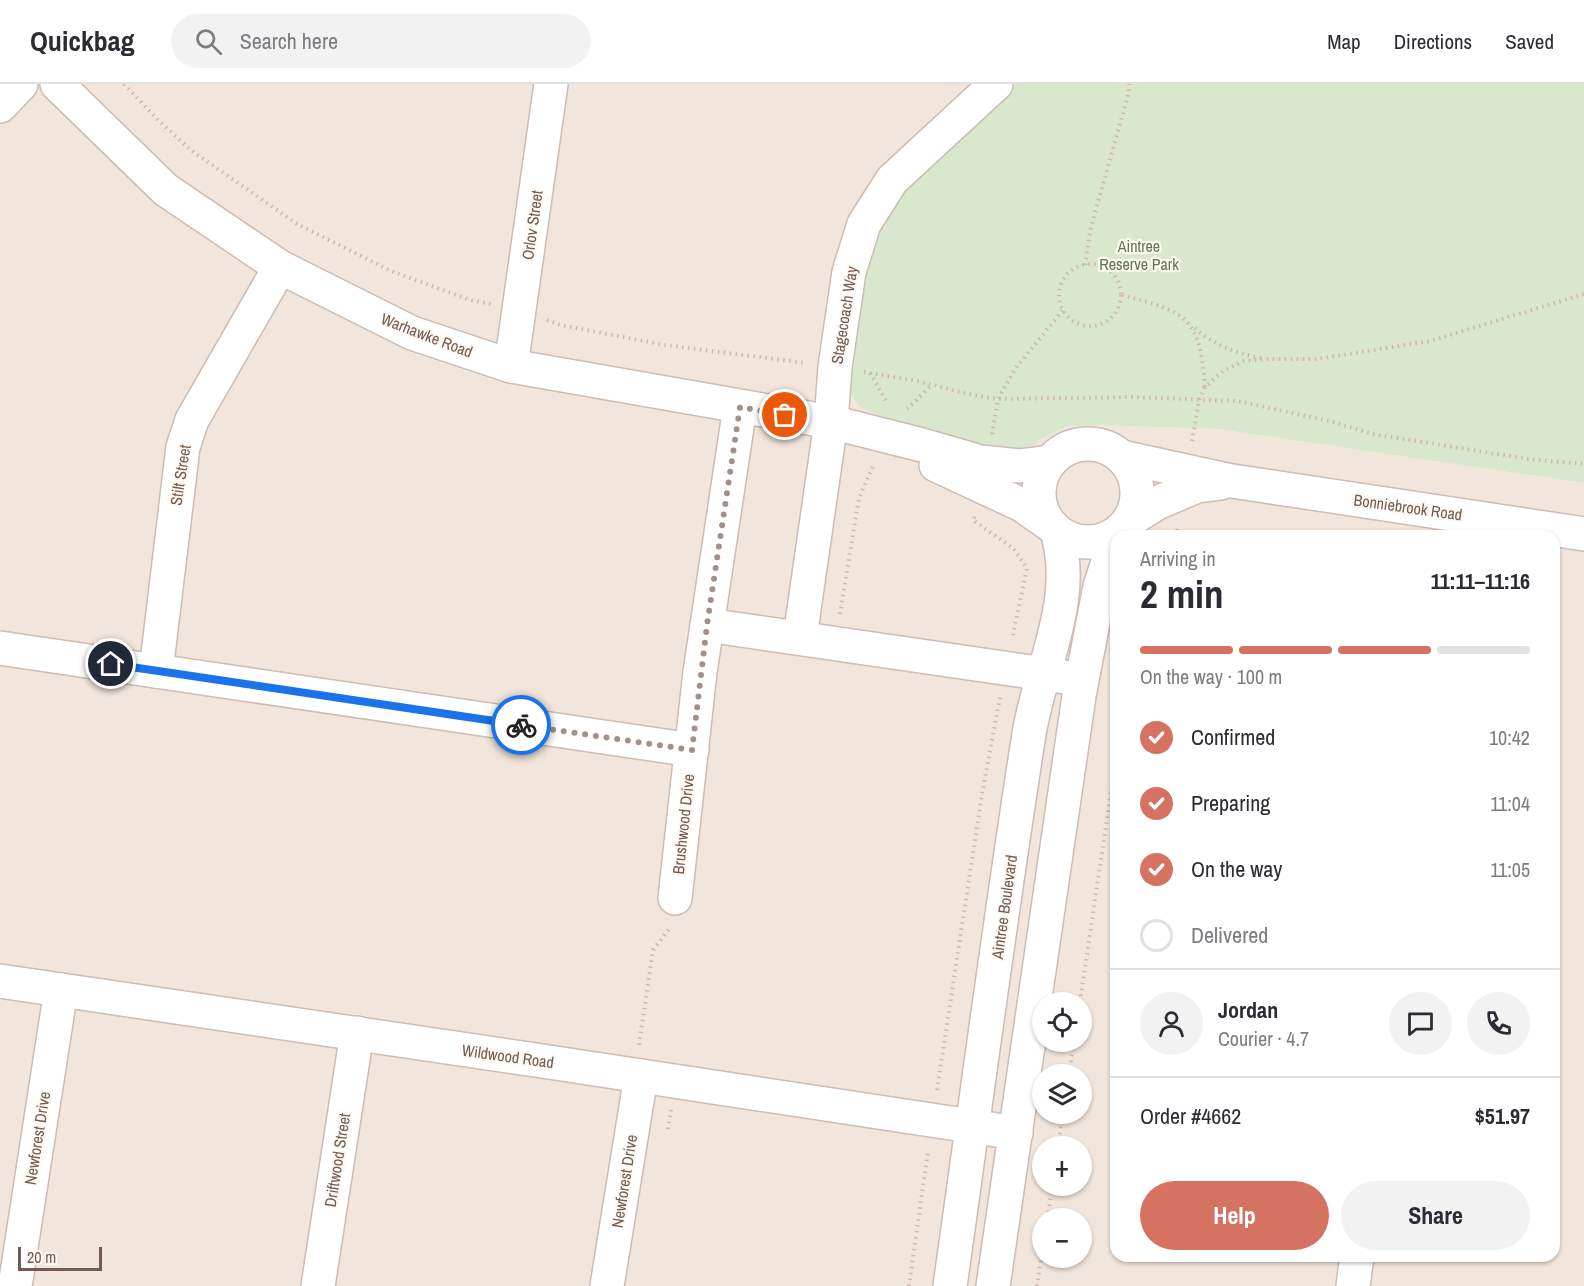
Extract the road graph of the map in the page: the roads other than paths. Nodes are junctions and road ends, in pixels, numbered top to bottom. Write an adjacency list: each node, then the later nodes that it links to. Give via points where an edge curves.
1 (21, 84): 5 (street)
2 (57, 84): 6 (street, Warhawke Road, via 166,190)
3 (551, 84): 7 (street, Orlov Street)
4 (996, 84): 9 (street, Stagecoach Way, via 892,180 864,224 849,272)
5 (0, 106)
6 (280, 267): 7 (street, Warhawke Road, via 412,333); 26 (street, Stilt Street, via 192,420 183,447)
7 (511, 366): 8 (street, Warhawke Road)
8 (740, 407): 9 (street, Warhawke Road); 23 (street, Brushwood Drive)
9 (831, 422): 12 (street, Warhawke Road, via 885,432 981,462); 24 (street, Stagecoach Way)
10 (1122, 457): 11 (street, via 1091,444 1061,452); 13 (street, Bonniebrook Road); 16 (street, via 1137,487 1136,505)
11 (1050, 462): 12 (street, via 1018,466); 15 (street, via 1042,475 1040,506)
12 (989, 476): 15 (street)
13 (1186, 481): 14 (street, Bonniebrook Road, via 1197,486 1232,481); 17 (street, Bonniebrook Road)
14 (1464, 525): 18 (street, Bonniebrook Road)
15 (1055, 529): 21 (street, via 1070,539 1085,542); 27 (street, Aintree Boulevard, via 1062,547 1064,593)
16 (1121, 530)
17 (1121, 530)
18 (1531, 530)
19 (1560, 532): 20 (street, Bonniebrook Road)
20 (1584, 534)
21 (1110, 536)
22 (1110, 560): 28 (street)
23 (707, 625): 24 (street); 29 (street, Brushwood Drive)
24 (800, 638): 27 (street)
25 (0, 648): 26 (street, Brushwood Drive)
26 (156, 671): 29 (street, Brushwood Drive)
27 (1044, 674): 28 (street); 35 (street, Aintree Boulevard, via 1030,731)
28 (1082, 679): 36 (street)
29 (692, 750): 30 (street, Brushwood Drive)
30 (675, 898)
31 (0, 981): 32 (street, Wildwood Road)
32 (61, 990): 33 (street, Wildwood Road); 38 (street, Newforest Drive)
33 (357, 1033): 34 (street, Wildwood Road); 39 (street, Driftwood Street)
34 (645, 1062): 35 (street, Wildwood Road, via 675,1082); 40 (street, Newforest Drive)
35 (973, 1126): 36 (street, Wildwood Road); 41 (street, Aintree Boulevard)
36 (1016, 1133): 42 (street)
37 (1356, 1262): 43 (street)
38 (15, 1286)
39 (318, 1286)
40 (607, 1286)
41 (950, 1286)
42 (993, 1286)
43 (1353, 1286)

